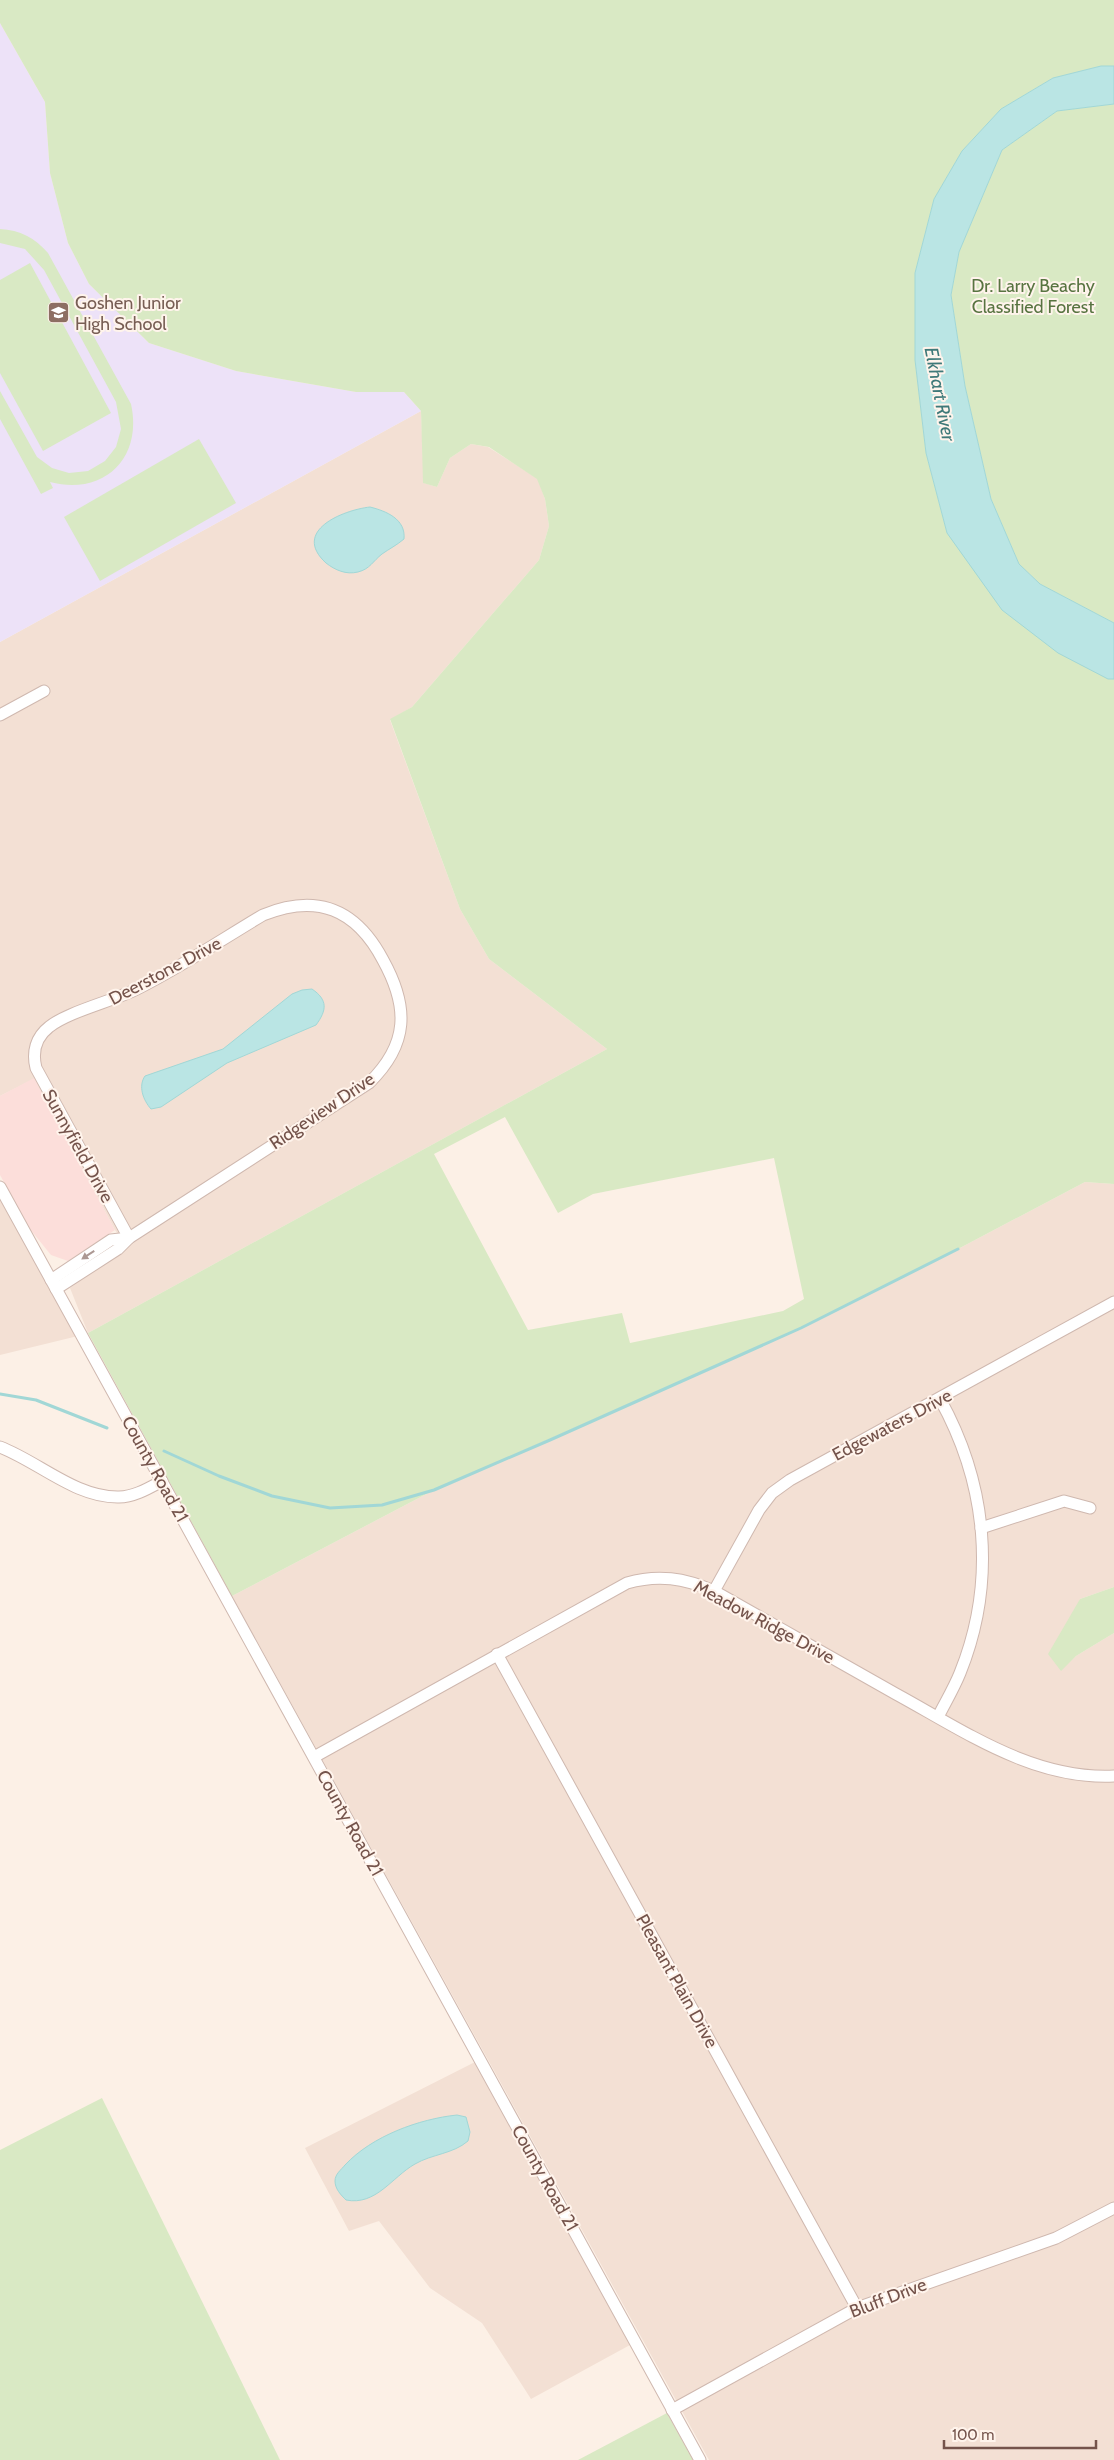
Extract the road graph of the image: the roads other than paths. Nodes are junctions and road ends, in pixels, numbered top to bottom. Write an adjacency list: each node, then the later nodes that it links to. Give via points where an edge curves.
1 (44, 691): 2 (street)
2 (0, 716)
3 (306, 904): 4 (street, Deerstone Drive, via 263,915 204,953 152,981 58,1021 42,1033); 6 (street, Ridgeview Drive, via 338,912 364,930 394,981 402,1008 401,1027 388,1061 369,1083)
4 (34, 1051): 6 (street, Sunnyfield Drive, via 41,1078)
5 (0, 1187): 7 (street, County Road 21)
6 (129, 1238): 7 (street, Ridgeview Drive, via 118,1249)
7 (53, 1284): 11 (street, County Road 21)
8 (1114, 1302): 9 (street, Edgewaters Drive)
9 (940, 1399): 13 (street, via 966,1453); 14 (street, Edgewaters Drive, via 790,1480 772,1493 759,1510)
10 (0, 1447): 11 (street, via 78,1487 103,1496 136,1494)
11 (162, 1481): 17 (street, County Road 21)
12 (1090, 1508): 13 (street, via 1064,1501)
13 (981, 1528): 16 (street, via 982,1583 977,1614 960,1674)
14 (714, 1591): 15 (street, Meadow Ridge Drive, via 684,1580 659,1577 627,1583); 16 (street, Meadow Ridge Drive)
15 (498, 1654): 17 (street, Meadow Ridge Drive); 20 (street, Pleasant Plain Drive)
16 (938, 1717): 18 (street, Meadow Ridge Drive, via 1024,1762 1079,1774)
17 (314, 1757): 21 (street, County Road 21)
18 (1114, 1776)
19 (1114, 2208): 20 (street, Bluff Drive, via 1056,2238)
20 (857, 2308): 21 (street, Bluff Drive)
21 (672, 2410): 22 (street, County Road 21)
22 (700, 2460)

